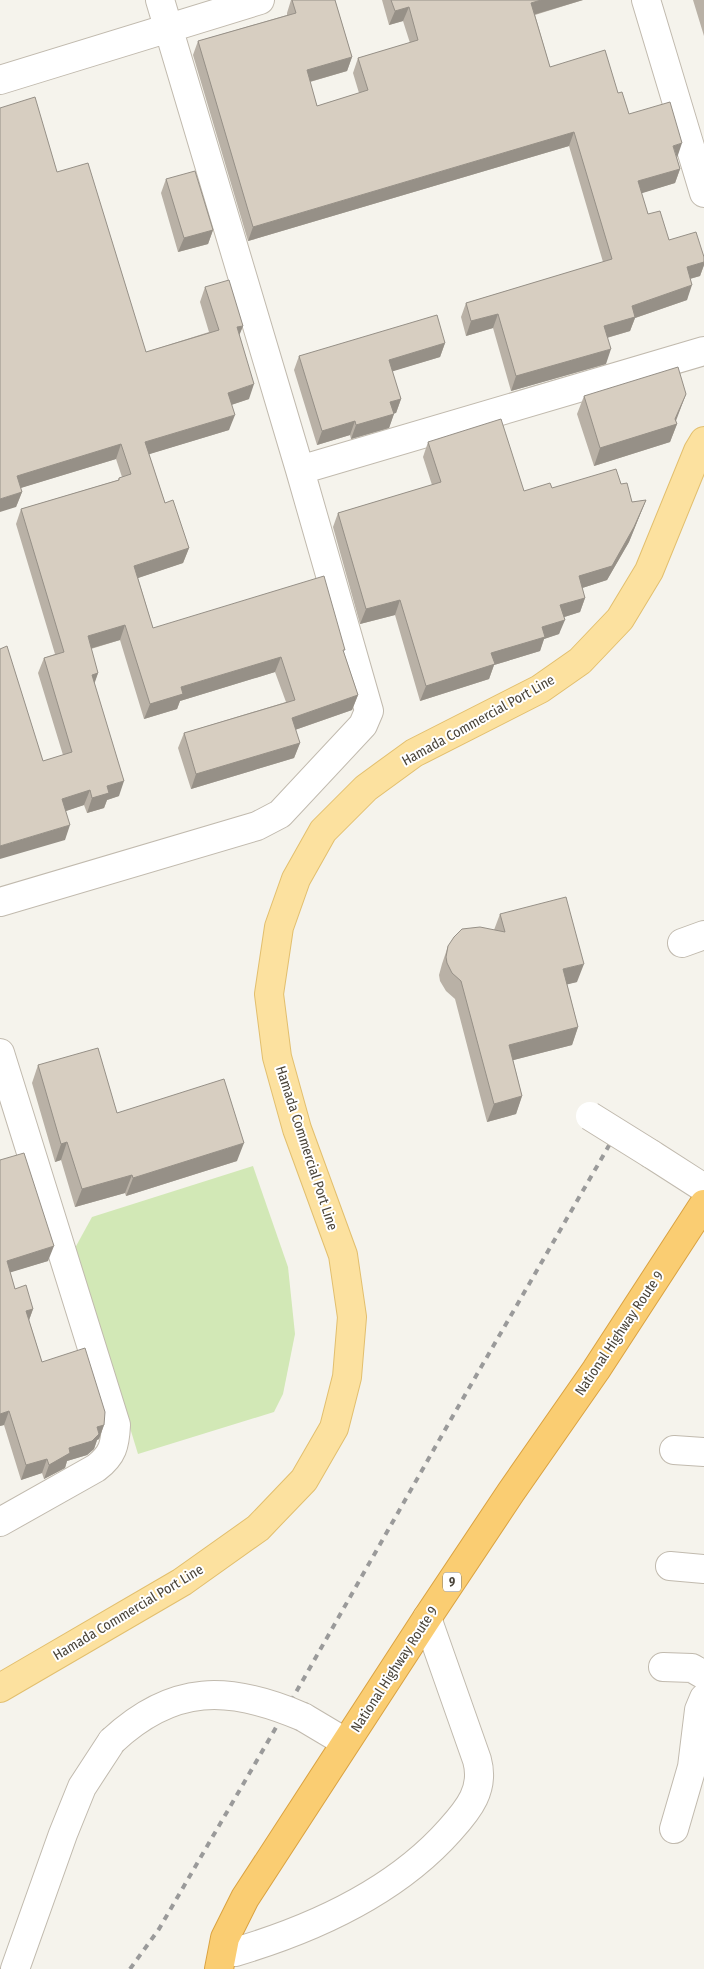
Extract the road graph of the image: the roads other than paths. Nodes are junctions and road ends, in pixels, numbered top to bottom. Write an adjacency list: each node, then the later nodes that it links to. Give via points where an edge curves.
1 (160, 0): 4 (street)
2 (260, 0): 4 (street)
3 (646, 0): 6 (street)
4 (169, 28): 5 (street); 9 (street)
5 (0, 80)
6 (704, 193)
7 (704, 352): 9 (street)
8 (704, 441): 23 (main road, Hamada Commercial Port Line, via 648,571 620,619 580,661 540,689 414,753 366,788 323,831 296,880 279,927 269,994 277,1057 297,1129 343,1256 352,1317 347,1377 334,1428 304,1480 258,1528 182,1582)
9 (300, 470): 10 (street, via 368,706 368,716 363,725 280,814 257,826)
10 (0, 902)
11 (0, 1053): 17 (street, via 116,1425 116,1439 106,1460)
12 (590, 1116): 13 (street, bridge)
13 (704, 1188)
14 (704, 1204): 20 (highway, National Highway Route 9 / 9, via 596,1370)
15 (674, 1450): 16 (street)
16 (704, 1452)
17 (0, 1522)
18 (670, 1566): 19 (street)
19 (704, 1569)
20 (427, 1618): 25 (highway, National Highway Route 9 / 9); 27 (street, via 477,1760 480,1779 474,1798 463,1816 433,1849 378,1890 336,1913)
21 (663, 1668): 22 (street, via 692,1668)
22 (704, 1675)
23 (0, 1688)
24 (704, 1698): 26 (street, via 699,1710 692,1767)
25 (345, 1742): 27 (highway, National Highway Route 9 / 9, via 245,1898 226,1938); 28 (street, bridge, via 277,1706 211,1695 168,1703 138,1718 112,1741 82,1786)
26 (674, 1829)
27 (227, 1961)
28 (15, 1969)

